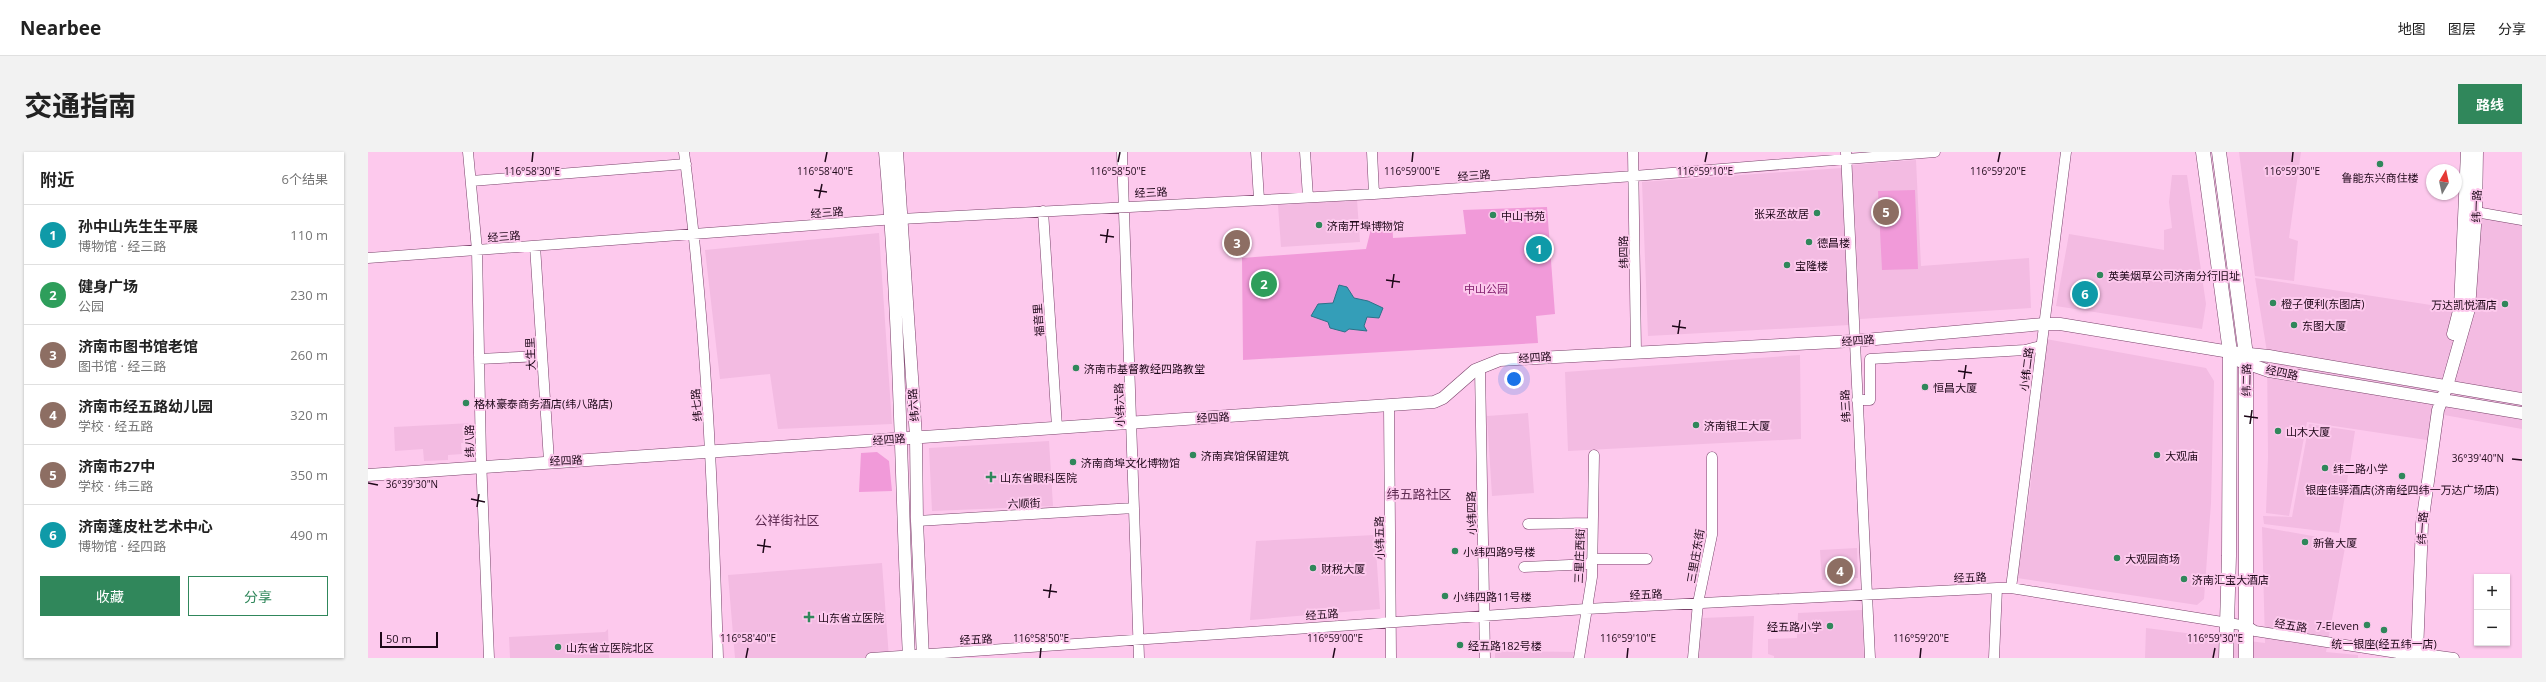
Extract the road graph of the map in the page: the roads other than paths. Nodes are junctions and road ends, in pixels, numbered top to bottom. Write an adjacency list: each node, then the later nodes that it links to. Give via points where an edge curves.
1 (468, 152): 19 (street, 纬八路)
2 (684, 152): 17 (street, 纬七路)
3 (884, 152): 26 (main road, 纬六路)
4 (897, 152): 26 (main road, 纬六路)
5 (1122, 152): 23 (street, 小纬六路)
6 (1256, 152): 22 (street)
7 (1305, 152): 21 (street)
8 (1372, 152): 20 (street)
9 (1633, 152): 18 (street, 纬四路)
10 (1935, 152): 16 (street, 经三路)
11 (2066, 152): 32 (street, 小纬二路)
12 (2204, 152): 37 (highway, 纬二路)
13 (2220, 152): 38 (highway, 纬二路)
14 (2467, 152): 41 (main road, 纬一路, via 2460,307)
15 (2477, 152): 25 (main road, 纬一路)
16 (1846, 155): 18 (street, 经三路); 33 (street, 纬三路)
17 (686, 164): 19 (street); 28 (street, 纬七路)
18 (1634, 176): 20 (street, 经三路); 35 (street, 纬四路)
19 (471, 181): 30 (street, 纬八路)
20 (1374, 194): 21 (street, 经三路)
21 (1308, 197): 22 (street, 经三路)
22 (1259, 199): 23 (street, 经三路)
23 (1124, 206): 24 (street, 经三路); 47 (street, 小纬六路)
24 (1043, 211): 26 (street, 经三路); 48 (street, 福音里)
25 (2476, 212): 27 (street); 41 (main road, 纬一路, via 2469,309)
26 (895, 219): 28 (street, 经三路); 49 (main road, 纬六路); 50 (main road, 纬六路)
27 (2522, 220)
28 (695, 234): 29 (street, 经三路); 51 (street, 纬七路)
29 (535, 246): 30 (street, 经三路); 36 (street, 大生里)
30 (477, 250): 31 (street, 经三路); 39 (street, 纬八路)
31 (368, 258)
32 (2044, 324): 33 (main road, 经四路); 34 (street, 小纬二路); 37 (main road, 经四路, via 2055,329)
33 (1853, 341): 35 (main road, 经四路); 44 (street, 纬三路)
34 (2041, 346): 44 (street, via 2025,350 1870,359 1870,400); 65 (street, 小纬二路)
35 (1636, 352): 40 (main road, 经四路, via 1500,360)
36 (542, 356): 39 (street); 54 (street, 大生里)
37 (2229, 356): 38 (main road, 经四路); 71 (highway, 纬二路)
38 (2246, 358): 41 (main road, 经四路, via 2270,356); 42 (main road, 经四路, via 2269,371); 72 (highway, 纬二路)
39 (479, 359): 55 (street, 纬八路)
40 (1480, 368): 45 (main road, 经四路, via 1462,380 1443,398 1434,402); 69 (street, 小纬四路)
41 (2444, 385): 42 (main road, 纬一路); 43 (main road, 经四路)
42 (2441, 399): 46 (main road, 经四路); 75 (main road, 纬一路, via 2422,524)
43 (2522, 399)
44 (1857, 400): 66 (street, 纬三路)
45 (1389, 406): 47 (main road, 经四路); 70 (street, 小纬五路)
46 (2522, 413)
47 (1131, 421): 48 (main road, 经四路); 57 (street, 小纬六路)
48 (1057, 427): 49 (main road, 经四路)
49 (916, 437): 50 (main road, 经四路); 58 (main road, 纬六路)
50 (901, 438): 51 (main road, 经四路); 76 (main road, 纬六路)
51 (711, 452): 54 (main road, 经四路); 79 (street, 纬七路)
52 (1594, 455): 59 (street, 三里庄西街)
53 (1712, 457): 67 (street, 三里庄东街, via 1712,535)
54 (549, 461): 55 (main road, 经四路)
55 (481, 466): 56 (main road, 经四路); 78 (street, 纬八路)
56 (368, 475)
57 (1134, 508): 58 (street, 六顺街); 73 (street, 小纬六路)
58 (917, 521): 77 (main road, 纬六路)
59 (1592, 523): 60 (street); 62 (street, 三里庄西街)
60 (1528, 524)
61 (1647, 559): 62 (street)
62 (1592, 562): 63 (street); 68 (street, 三里庄西街)
63 (1524, 567)
64 (1997, 588): 65 (street, 经五路); 66 (street, 经五路); 87 (street)
65 (2011, 588): 71 (street, 经五路)
66 (1868, 594): 67 (street, 经五路); 86 (street, 纬三路)
67 (1698, 603): 68 (street, 经五路); 85 (street, 三里庄东街)
68 (1586, 609): 69 (street, 经五路); 84 (street, 三里庄西街)
69 (1486, 615): 70 (street, 经五路); 83 (street, 小纬四路)
70 (1392, 621): 73 (street, 经五路); 82 (street, 小纬五路)
71 (2227, 623): 72 (street, 经五路); 88 (highway, 纬二路)
72 (2248, 626): 74 (street, 经五路, via 2255,631); 89 (highway, 纬二路)
73 (1138, 640): 77 (street, 经五路); 81 (street, 小纬六路)
74 (2382, 651): 75 (street, 经五路)
75 (2418, 655): 90 (street, 经五路)
76 (909, 656): 77 (street, 经五路); 80 (street, 经五路)
77 (923, 656)
78 (489, 658)
79 (718, 658)
80 (871, 658)
81 (1139, 658)
82 (1391, 658)
83 (1485, 658)
84 (1579, 658)
85 (1693, 658)
86 (1870, 658)
87 (1994, 658)
88 (2226, 658)
89 (2246, 658)
90 (2454, 658)

